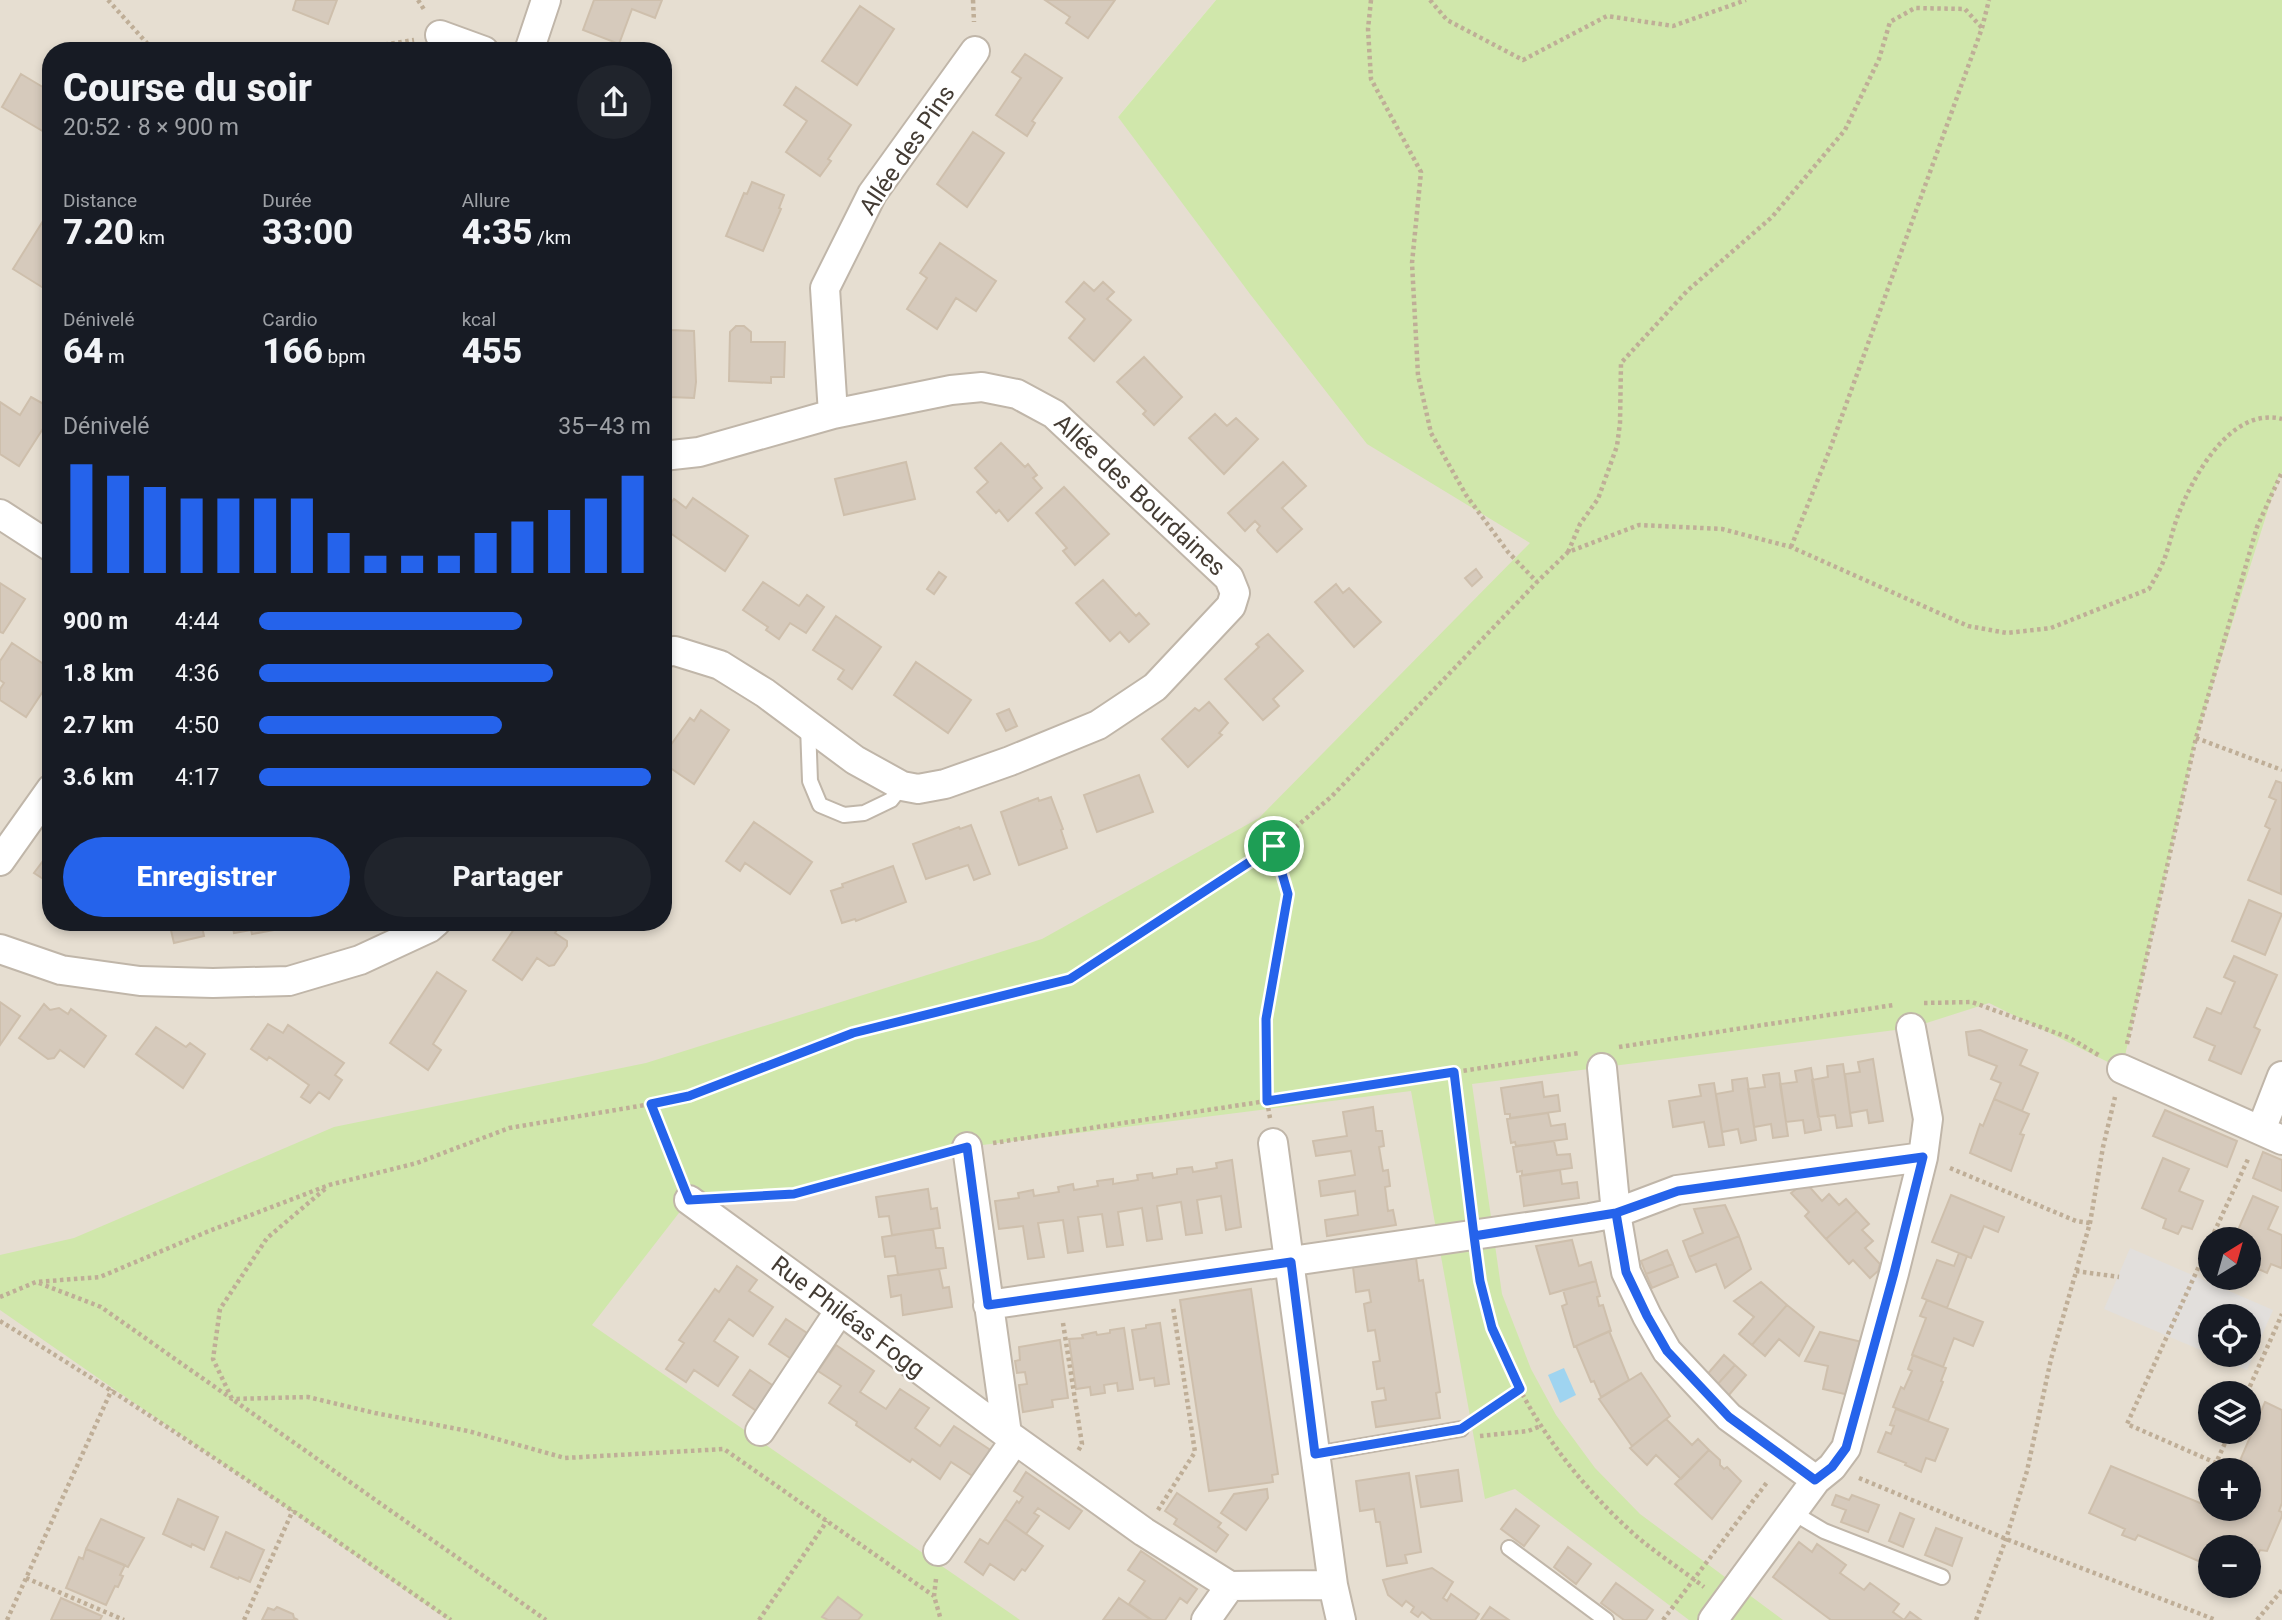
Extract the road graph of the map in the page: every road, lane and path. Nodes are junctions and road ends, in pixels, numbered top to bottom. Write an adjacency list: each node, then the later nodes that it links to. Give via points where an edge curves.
1 (108, 0): 11 (path)
2 (546, 0): 14 (street)
3 (1371, 0): 23 (path, via 1371,79 1421,172 1412,263 1418,375 1431,433 1466,495)
4 (1430, 0): 5 (path, via 1447,20 1523,60 1607,16 1673,26)
5 (1746, 0)
6 (1918, 0): 8 (path)
7 (1989, 0): 9 (path)
8 (1915, 8): 9 (path, via 1965,9); 22 (path, via 1890,22 1879,59 1844,130 1772,217 1687,291 1621,363 1617,446 1598,499 1580,523)
9 (1982, 28): 21 (path)
10 (440, 35): 12 (path); 13 (street)
11 (146, 42)
12 (398, 42)
13 (459, 42)
14 (532, 42)
15 (975, 51): 16 (street, Allée des Pins, via 872,194 825,288)
16 (833, 414): 18 (street, Allée des Bourdaines, via 699,452); 28 (street, Allée des Bourdaines, via 951,390 982,387 1017,394 1063,422 1229,578 1235,593 1231,607 1154,687 1098,725 945,784 918,789)
17 (2282, 419): 21 (path, via 2254,418 2220,441 2177,517 2149,589 2051,628 2007,633 1968,626)
18 (672, 455)
19 (0, 514): 20 (street)
20 (42, 541)
21 (1791, 547): 22 (path, via 1722,529 1639,525)
22 (1568, 552): 23 (path)
23 (1536, 582): 30 (path, via 1332,796)
24 (672, 650): 25 (street, Allée des Bourdaines, via 720,665)
25 (808, 725): 28 (street, Allée des Bourdaines, via 855,760); 28 (lane, via 810,781 820,805 844,815 864,813 891,800)
26 (2196, 738): 27 (path)
27 (2282, 770)
28 (902, 786)
29 (42, 802): 31 (street)
30 (1274, 846): 39 (path, via 1288,894 1266,1019); 40 (path, via 1070,979 853,1033 689,1096)
31 (0, 861)
32 (423, 931): 33 (street, via 360,960 289,981 140,981 61,970)
33 (0, 949)
34 (1911, 1011): 35 (path); 36 (path, via 1972,1002 2070,1038); 44 (street, via 1927,1119)
35 (1599, 1056): 37 (path); 47 (street)
36 (2122, 1069): 41 (street)
37 (1454, 1072): 39 (path); 50 (path)
38 (2282, 1076): 41 (street)
39 (1267, 1101): 43 (path)
40 (651, 1104): 45 (path, via 509,1128 417,1163); 46 (path)
41 (2272, 1135): 49 (path)
42 (1273, 1143): 51 (street)
43 (967, 1147): 46 (path, via 794,1194); 59 (street)
44 (1923, 1157): 47 (street, via 1678,1191); 48 (path); 75 (street, via 1846,1448)
45 (329, 1185): 56 (path, via 100,1277); 66 (path, via 267,1238 220,1309 213,1359)
46 (689, 1200): 60 (street, Rue Philéas Fogg)
47 (1616, 1213): 50 (street); 73 (street, via 1626,1272 1667,1351 1729,1417)
48 (2090, 1223)
49 (2219, 1227)
50 (1474, 1236): 51 (street); 65 (path, via 1492,1328)
51 (1291, 1262): 54 (street); 72 (street)
52 (2198, 1268): 71 (path, via 2127,1424 2216,1463)
53 (2076, 1270): 55 (path)
54 (1168, 1278): 57 (street); 79 (path, via 1195,1452)
55 (2119, 1278)
56 (36, 1282): 58 (path); 66 (path, via 101,1307)
57 (1058, 1295): 59 (street); 74 (path, via 1082,1444)
58 (0, 1297)
59 (988, 1305): 70 (street)
60 (840, 1310): 69 (street); 70 (street, Rue Philéas Fogg)
61 (2282, 1314): 63 (path)
62 (0, 1321): 64 (path)
63 (2252, 1381)
64 (112, 1389): 76 (path); 83 (path)
65 (1520, 1389): 67 (path); 68 (path)
66 (232, 1399): 78 (path, via 308,1396 565,1458 724,1449); 94 (path)
67 (1541, 1426): 68 (path, via 1474,1437); 84 (path, via 1564,1460 1636,1536)
68 (1461, 1429): 72 (lane)
69 (760, 1431)
70 (1011, 1437): 74 (street, Rue Philéas Fogg); 81 (street)
71 (2225, 1444)
72 (1315, 1454): 85 (street)
73 (1785, 1460): 75 (street); 84 (path)
74 (1063, 1474): 79 (street, Rue Philéas Fogg)
75 (1824, 1474): 77 (street); 101 (path)
76 (293, 1510): 92 (path); 93 (path)
77 (1792, 1512): 82 (lane, via 1825,1531); 89 (street)
78 (827, 1521): 88 (path); 95 (path)
79 (1144, 1532): 86 (street, Rue Philéas Fogg)
80 (1509, 1548): 99 (lane)
81 (939, 1550): 88 (path)
82 (1942, 1577)
83 (26, 1578): 90 (path); 91 (path)
84 (1693, 1578): 89 (path); 100 (path)
85 (1333, 1585): 86 (street); 98 (street)
86 (1230, 1586): 97 (street)
87 (2282, 1590): 102 (path)
88 (934, 1596): 96 (path)
89 (1719, 1612)
90 (7, 1620)
91 (124, 1620)
92 (243, 1620)
93 (451, 1620)
94 (546, 1620)
95 (759, 1620)
96 (941, 1620)
97 (1206, 1620)
98 (1341, 1620)
99 (1606, 1620)
100 (1663, 1620)
101 (2216, 1620)
102 (2257, 1620)

